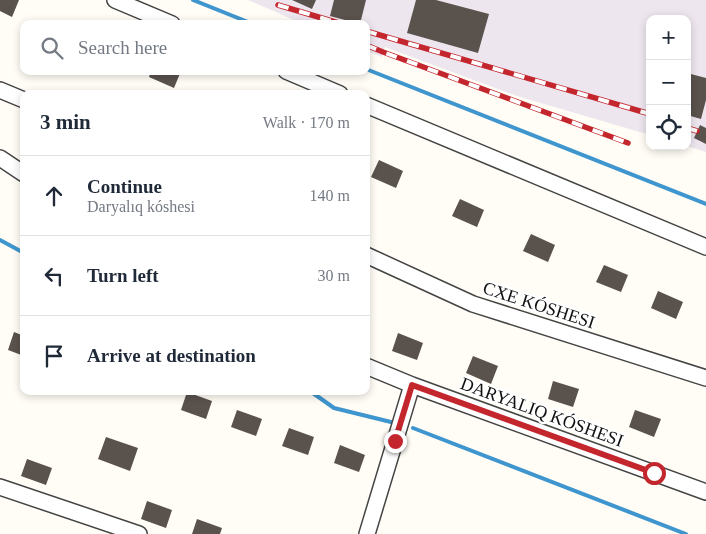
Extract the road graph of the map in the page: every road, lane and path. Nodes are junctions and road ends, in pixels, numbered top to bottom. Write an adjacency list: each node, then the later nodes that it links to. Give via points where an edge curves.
1 (115, 0): 2 (street)
2 (162, 20)
3 (295, 75): 5 (street)
4 (0, 90): 6 (street)
5 (331, 90)
6 (20, 98)
7 (370, 107): 10 (street)
8 (0, 158): 9 (street)
9 (20, 171)
10 (706, 247)
11 (370, 257): 13 (street, CXE KÓSHESI, via 472,304)
12 (370, 368): 14 (street)
13 (706, 378)
14 (412, 385): 16 (street); 18 (street)
15 (0, 487): 17 (street)
16 (706, 492)
17 (139, 534)
18 (367, 534)

